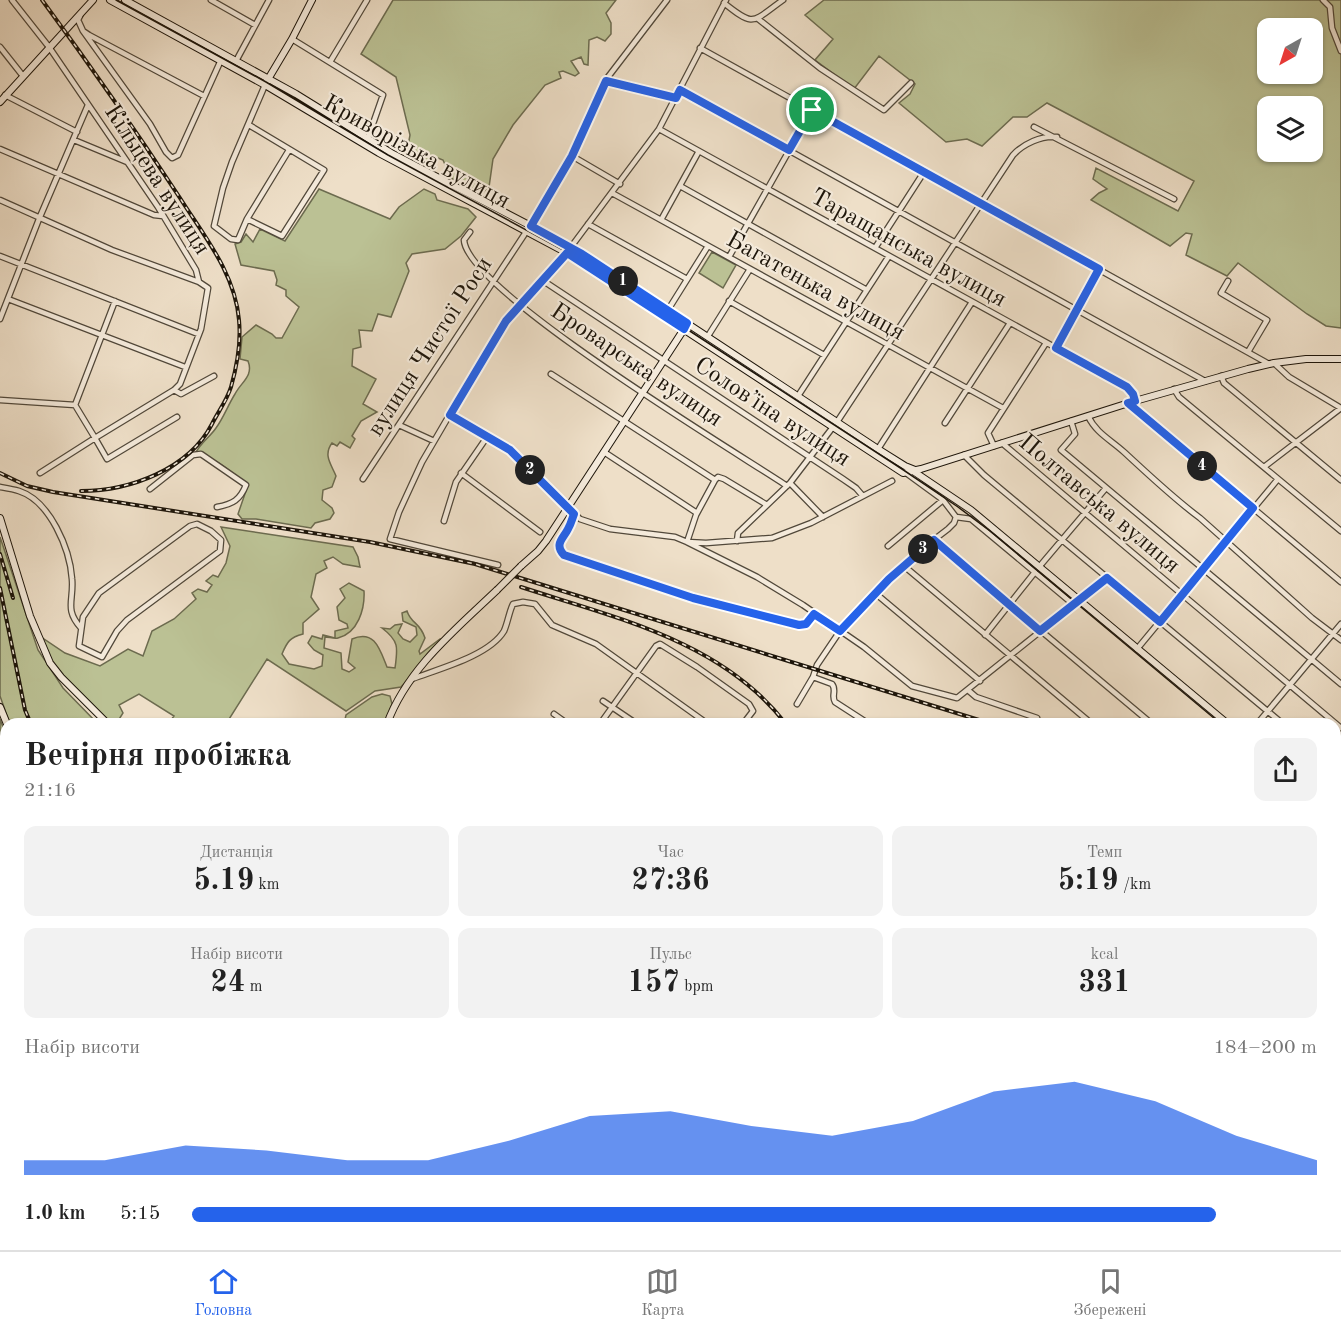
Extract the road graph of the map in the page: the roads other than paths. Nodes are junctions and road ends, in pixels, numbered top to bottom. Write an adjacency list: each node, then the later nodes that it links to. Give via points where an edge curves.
1 (12, 0): 22 (street, Кільцева вулиця)
2 (93, 0): 16 (main road)
3 (110, 0): 25 (main road, Криворізька вулиця)
4 (125, 0): 14 (main road, Криворізька вулиця)
5 (211, 0): 15 (street)
6 (227, 0): 15 (street)
7 (269, 0): 18 (street)
8 (312, 0): 20 (main road)
9 (367, 0): 27 (street)
10 (667, 0): 30 (street)
11 (783, 0): 17 (street)
12 (1323, 0): 24 (street, via 1330,8 1332,28)
13 (725, 1): 17 (street, via 743,18); 23 (street)
14 (136, 3): 26 (main road, Криворізька вулиця)
15 (224, 7): 18 (street)
16 (80, 16): 19 (street); 22 (main road)
17 (757, 18): 31 (street, via 820,68 884,110)
18 (255, 25): 26 (street)
19 (83, 31): 34 (street); 34 (street, via 170,156 178,155)
20 (292, 39): 27 (street); 29 (main road)
21 (0, 47): 28 (street)
22 (49, 47): 28 (main road); 37 (street, Кільцева вулиця)
23 (700, 48): 32 (street); 38 (street)
24 (1341, 51)
25 (221, 60): 29 (main road, Криворізька вулиця); 34 (street)
26 (236, 62): 29 (main road, Криворізька вулиця)
27 (330, 62): 44 (street, via 383,95)
28 (23, 76): 33 (main road)
29 (267, 81): 39 (street); 44 (main road, Криворізька вулиця); 70 (main road, Криворізька вулиця, via 379,153)
30 (606, 81): 35 (street); 50 (street)
31 (911, 83)
32 (680, 90): 35 (street); 48 (street)
33 (5, 95): 36 (main road); 42 (street)
34 (204, 96)
35 (676, 98): 41 (street)
36 (0, 102)
37 (88, 105): 42 (street); 51 (street, Кільцева вулиця)
38 (812, 110): 48 (street); 52 (street)
39 (249, 125): 47 (street); 64 (street, via 226,180 214,226 235,241)
40 (1034, 127): 43 (street)
41 (659, 129): 49 (street, Таращанська вулиця); 54 (street)
42 (77, 132): 45 (street)
43 (1057, 137): 58 (street); 60 (street, via 1049,136 1019,148)
44 (368, 138): 68 (main road, Криворізька вулиця)
45 (74, 140): 51 (street); 53 (street)
46 (0, 149): 53 (street)
47 (289, 150): 64 (street); 64 (street, via 324,170 282,236)
48 (789, 150): 56 (street); 61 (street)
49 (699, 152): 55 (street); 56 (street, Таращанська вулиця)
50 (572, 156): 54 (street); 68 (street)
51 (127, 162): 62 (street, Кільцева вулиця)
52 (924, 172): 60 (street); 61 (street)
53 (58, 175): 62 (street); 63 (street)
54 (620, 184): 57 (street)
55 (680, 186): 65 (street); 67 (street)
56 (767, 189): 67 (street); 73 (street, Таращанська вулиця)
57 (612, 193): 65 (street, Багатенька вулиця); 66 (street)
58 (1174, 199)
59 (0, 200): 63 (street)
60 (980, 203): 71 (street); 80 (street)
61 (899, 211): 71 (street); 73 (street)
62 (163, 216): 81 (street, Кільцева вулиця)
63 (39, 219): 78 (street); 82 (street)
64 (248, 219)
65 (661, 220): 72 (street, Багатенька вулиця)
66 (588, 224): 74 (street); 83 (street)
67 (748, 224): 77 (street); 89 (street)
68 (531, 226): 74 (main road, Криворізька вулиця)
69 (470, 232): 88 (street, Броварська вулиця, via 464,247)
70 (526, 232): 74 (main road, Криворізька вулиця); 88 (street, вулиця Чистої Роси)
71 (955, 242): 84 (street); 96 (street)
72 (708, 246): 77 (street, Багатенька вулиця); 83 (street)
73 (875, 249): 76 (street, Таращанська вулиця)
74 (569, 250): 85 (street); 95 (main road, Криворізька вулиця); 100 (main road, Криворізька вулиця)
75 (0, 256): 78 (street)
76 (889, 256): 84 (street, Таращанська вулиця); 89 (street)
77 (729, 257): 79 (street, Багатенька вулиця)
78 (21, 264): 90 (street); 91 (street)
79 (750, 269): 92 (street); 98 (street, Багатенька вулиця)
80 (1099, 269): 96 (street); 107 (street)
81 (197, 273): 82 (street); 87 (street, Кільцева вулиця)
82 (190, 278): 87 (street)
83 (687, 279): 95 (street)
84 (931, 279): 93 (street, Таращанська вулиця); 105 (street)
85 (542, 280): 94 (street); 109 (street, Соловʼїна вулиця)
86 (1228, 281): 107 (street, via 1221,293 1267,320)
87 (199, 282): 101 (street, Кільцева вулиця, via 208,288)
88 (492, 283): 94 (street, Броварська вулиця); 134 (street, вулиця Чистої Роси)
89 (867, 290): 98 (street)
90 (8, 299): 97 (street); 102 (street)
91 (115, 300): 101 (street); 102 (street)
92 (729, 301): 103 (street); 108 (street)
93 (972, 302): 99 (street, Таращанська вулиця); 113 (street)
94 (519, 305): 121 (street, Броварська вулиця); 128 (street, via 492,342)
95 (668, 310): 100 (main road, Криворізька вулиця)
96 (1077, 310): 106 (street); 117 (street)
97 (0, 319)
98 (846, 322): 105 (street, Багатенька вулиця); 108 (street)
99 (1010, 323): 104 (street, Таращанська вулиця); 118 (street)
100 (686, 326): 103 (main road, Криворізька вулиця); 109 (main road); 135 (main road, Криворізька вулиця)
101 (198, 334): 112 (street, Кільцева вулиця)
102 (102, 335): 112 (street); 125 (street)
103 (708, 336): 122 (main road, Криворізька вулиця)
104 (1046, 343): 106 (street, Таращанська вулиця); 126 (street)
105 (888, 345): 113 (street, Багатенька вулиця); 135 (street)
106 (1056, 348): 124 (street, Таращанська вулиця, via 1127,387 1133,394)
107 (1248, 352): 111 (street)
108 (824, 355): 122 (street)
109 (664, 360): 121 (main road); 145 (street, Соловʼїна вулиця)
110 (1341, 360): 111 (main road)
111 (1272, 363): 116 (main road); 127 (street)
112 (185, 368): 120 (street, Кільцева вулиця)
113 (930, 368): 118 (street, Багатенька вулиця); 142 (street)
114 (551, 374): 132 (street)
115 (214, 376): 120 (street, via 181,394)
116 (1221, 376): 117 (main road); 140 (street, via 1224,383)
117 (1205, 381): 119 (main road)
118 (967, 388): 126 (street, Багатенька вулиця); 133 (street)
119 (1174, 389): 124 (main road); 146 (street)
120 (174, 390): 137 (street)
121 (643, 392): 132 (main road); 155 (street, Броварська вулиця)
122 (798, 396): 135 (main road, Криворізька вулиця)
123 (0, 400): 125 (street)
124 (1132, 402): 129 (main road); 164 (street, Таращанська вулиця)
125 (75, 405): 137 (street)
126 (1003, 408): 141 (street, via 988,433)
127 (1341, 408): 140 (street)
128 (450, 415): 136 (street); 138 (street)
129 (1088, 416): 131 (main road); 177 (street, via 1101,434)
130 (177, 417): 137 (street, via 107,459)
131 (1071, 421): 139 (main road); 157 (street, via 1074,434 1061,450)
132 (624, 422): 143 (main road); 152 (street)
133 (945, 423)
134 (399, 425): 138 (street); 151 (street, вулиця Чистої Роси)
135 (835, 425): 142 (main road, Криворізька вулиця); 145 (street); 147 (main road, Криворізька вулиця)
136 (487, 436): 148 (street); 163 (street, via 510,450)
137 (95, 438): 149 (street)
138 (434, 441): 180 (street, via 390,539)
139 (1002, 443): 141 (main road); 167 (street, Полтавська вулиця)
140 (1296, 443): 146 (street); 153 (street)
141 (994, 446): 144 (main road)
142 (878, 449): 147 (main road, Криворізька вулиця)
143 (604, 452): 163 (main road); 165 (street)
144 (964, 454): 147 (main road); 175 (street)
145 (810, 457): 155 (street); 159 (street, Соловʼїна вулиця)
146 (1264, 467): 150 (street)
147 (910, 471): 160 (street); 183 (main road, Криворізька вулиця, via 971,510)
148 (461, 472): 171 (street); 173 (street)
149 (40, 473)
150 (1278, 479): 164 (street); 172 (street)
151 (363, 480)
152 (715, 480): 161 (street, via 724,479); 165 (street)
153 (1341, 480)
154 (892, 481): 159 (street)
155 (789, 484): 161 (street); 168 (street, Броварська вулиця)
156 (0, 487): 190 (street, via 30,497 57,528 72,578)
157 (1106, 488): 167 (street); 182 (street)
158 (150, 489): 162 (street, via 193,455 201,454 246,485 236,502)
159 (862, 495): 168 (street)
160 (943, 500): 169 (street); 179 (street)
161 (767, 505): 176 (street, via 738,533)
162 (217, 507)
163 (567, 508): 166 (street); 206 (main road, bridge, via 538,551 452,633)
164 (1253, 508): 177 (street); 185 (street, Таращанська вулиця)
165 (697, 513): 178 (street)
166 (574, 514): 178 (street, via 596,526); 191 (street, via 559,542 564,555 693,598 799,625 806,624)
167 (1084, 514): 175 (street); 187 (street, Полтавська вулиця)
168 (823, 517): 176 (street, via 772,538)
169 (956, 517): 174 (street, via 954,524); 183 (street, via 968,517)
170 (0, 518): 217 (main road, via 30,616 50,663)
171 (444, 521)
172 (1341, 531)
173 (540, 532)
174 (934, 540): 181 (street); 189 (street)
175 (1062, 540): 183 (street); 184 (street)
176 (737, 541): 178 (street)
177 (1225, 541): 182 (street); 198 (street)
178 (687, 542): 191 (street, via 757,577)
179 (888, 546)
180 (498, 565)
181 (904, 566): 186 (street); 199 (street)
182 (1203, 569): 187 (street); 203 (street)
183 (1037, 570): 188 (main road, Криворізька вулиця); 189 (street)
184 (1107, 578): 188 (street); 193 (street)
185 (1341, 582)
186 (875, 593): 196 (street); 207 (street)
187 (1182, 596): 193 (street); 209 (street, Полтавська вулиця)
188 (1076, 602): 197 (street); 201 (main road, Криворізька вулиця)
189 (1009, 604): 197 (street); 199 (street)
190 (70, 611): 192 (street, via 77,618); 195 (street)
191 (814, 614): 196 (street)
192 (83, 617): 195 (street); 195 (street, via 93,599 108,585 190,526 197,524 221,540 220,551 127,620 102,657 79,646)
193 (1160, 622): 201 (street); 214 (street)
194 (1341, 624): 198 (street)
195 (81, 628)
196 (840, 631): 205 (street); 210 (street, via 912,686 957,699)
197 (1040, 631): 202 (street); 226 (street)
198 (1333, 634): 200 (street); 203 (street)
199 (985, 635): 202 (street)
200 (1341, 640)
201 (1137, 649): 227 (main road, Криворізька вулиця)
202 (1010, 656): 207 (street); 225 (street)
203 (1312, 660): 208 (street); 209 (street)
204 (636, 674): 206 (street, via 596,644 552,625 535,604 516,602 503,631 491,644); 213 (street); 222 (street); 223 (street, via 660,644 749,704 753,711)
205 (813, 677): 212 (street); 216 (street, via 832,684 834,701)
206 (410, 680): 218 (main road)
207 (980, 681): 210 (street)
208 (1341, 684)
209 (1290, 686): 214 (street); 230 (street, Полтавська вулиця)
210 (969, 691): 224 (street)
211 (603, 701): 213 (street)
212 (797, 704)
213 (612, 708): 220 (street); 221 (street)
214 (1268, 712): 228 (street); 229 (street)
215 (554, 714): 219 (street)
216 (857, 717)
217 (102, 718)
218 (389, 718)
219 (560, 718)
220 (604, 718)
221 (628, 718)
222 (699, 718)
223 (748, 718)
224 (1037, 718)
225 (1085, 718)
226 (1145, 718)
227 (1221, 718)
228 (1262, 718)
229 (1276, 718)
230 (1329, 718)

